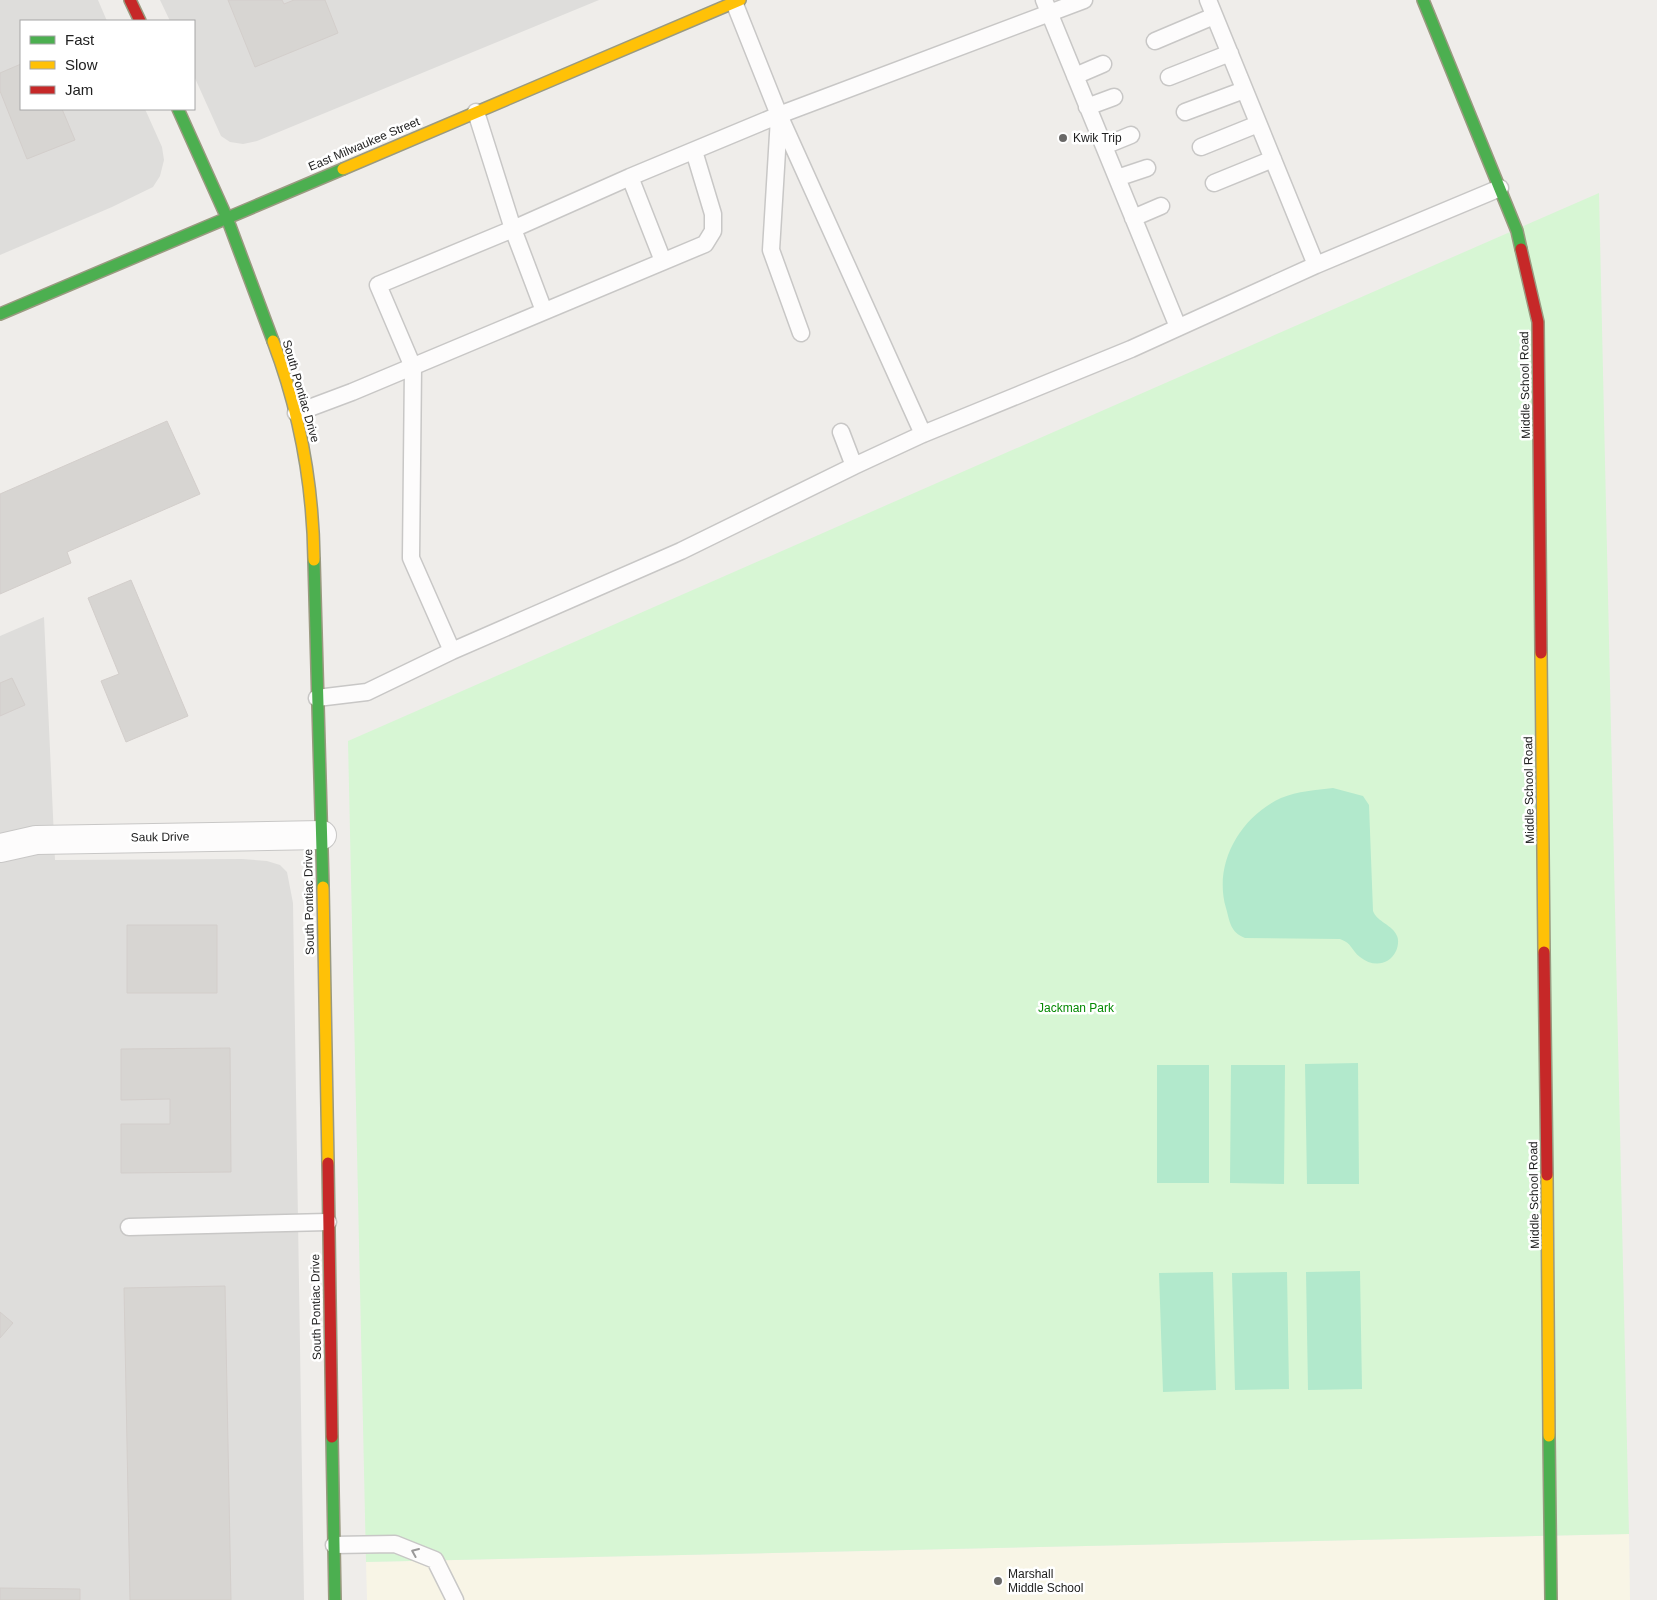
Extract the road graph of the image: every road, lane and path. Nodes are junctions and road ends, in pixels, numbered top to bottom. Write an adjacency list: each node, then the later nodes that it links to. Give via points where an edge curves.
1 (130, 0): 8 (street)
2 (1084, 0): 6 (lane)
3 (1208, 0): 7 (lane)
4 (1423, 0): 31 (street, Middle School Road)
5 (737, 1): 18 (street, East Milwaukee Street); 20 (lane)
6 (1046, 7): 12 (lane); 20 (lane)
7 (1214, 16): 9 (lane); 10 (lane)
8 (140, 20)
9 (1155, 41)
10 (1230, 53): 13 (lane); 14 (lane)
11 (1103, 64): 12 (lane)
12 (1075, 76): 16 (lane)
13 (1169, 77)
14 (1244, 90): 19 (lane); 21 (lane)
15 (1114, 97): 16 (lane)
16 (1087, 107): 23 (lane)
17 (178, 110): 33 (street, South Pontiac Drive)
18 (476, 112): 33 (street, East Milwaukee Street); 35 (lane)
19 (1185, 112)
20 (779, 115): 25 (lane); 41 (lane, via 771,250); 45 (lane)
21 (1258, 124): 24 (lane); 26 (lane)
22 (1130, 135): 23 (lane)
23 (1104, 146): 29 (lane)
24 (1201, 147)
25 (694, 151): 28 (lane); 36 (lane, via 713,214 713,231 705,244)
26 (1273, 159): 30 (lane); 37 (lane)
27 (1147, 168): 29 (lane)
28 (630, 177): 35 (lane); 36 (lane)
29 (1117, 178): 34 (lane)
30 (1214, 183)
31 (1500, 188): 37 (lane); 56 (street, Middle School Road, via 1517,231 1538,322)
32 (1161, 206): 34 (lane)
33 (226, 218): 39 (street, East Milwaukee Street); 43 (street, South Pontiac Drive, via 275,346)
34 (1133, 218): 40 (lane)
35 (513, 229): 38 (lane); 42 (lane, via 378,285)
36 (663, 261): 38 (lane)
37 (1316, 265): 40 (lane)
38 (544, 311): 42 (lane)
39 (0, 314)
40 (1178, 327): 45 (lane)
41 (801, 333)
42 (413, 366): 43 (lane); 47 (lane, via 411,558)
43 (296, 413): 48 (street, South Pontiac Drive, via 311,493)
44 (841, 432): 46 (lane)
45 (923, 434): 46 (lane)
46 (854, 466): 47 (lane, via 681,551)
47 (452, 651): 48 (lane, via 366,692)
48 (317, 698): 49 (street, South Pontiac Drive)
49 (322, 835): 50 (street, Sauk Drive, via 36,840); 51 (street, South Pontiac Drive)
50 (0, 848)
51 (328, 1222): 52 (lane); 53 (street, South Pontiac Drive)
52 (129, 1227)
53 (334, 1545): 54 (street, South Pontiac Drive); 55 (lane, one-way to 53, via 435,1560 395,1544)
54 (335, 1600)
55 (454, 1600)
56 (1551, 1600)

